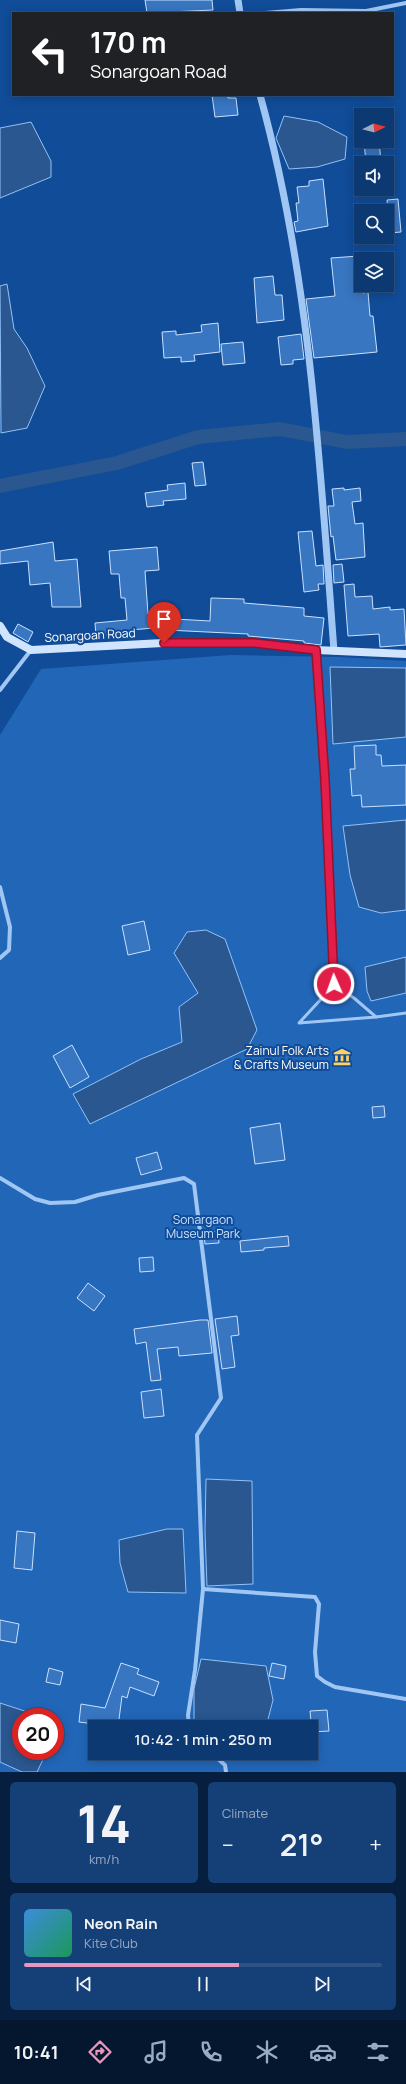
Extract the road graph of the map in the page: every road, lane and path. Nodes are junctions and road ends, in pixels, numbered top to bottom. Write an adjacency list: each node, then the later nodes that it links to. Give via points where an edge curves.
1 (238, 0): 3 (street)
2 (406, 3): 4 (street, via 366,11)
3 (240, 12)
4 (276, 12)
5 (260, 96): 9 (street, via 276,151 295,256 316,426)
6 (0, 626): 7 (main road, Sonargoan Road, via 7,637)
7 (31, 650): 8 (main road, Sonargoan Road, via 204,642 255,643); 11 (street)
8 (316, 650): 9 (main road, Sonargoan Road); 14 (lane)
9 (334, 650): 10 (main road, Sonargoan Road)
10 (406, 654)
11 (0, 690)
12 (0, 887): 13 (street, via 10,927 9,950)
13 (0, 958)
14 (334, 984): 16 (lane); 16 (lane, via 299,1024)
15 (406, 1013): 16 (lane)
16 (376, 1017)
17 (0, 1178): 18 (street, via 35,1199 50,1203 75,1202 184,1178 194,1184 221,1398 197,1435)
18 (203, 1589): 19 (street, via 315,1597 319,1604 315,1652 317,1676 335,1686); 20 (street)
19 (406, 1699)
20 (188, 1720)
21 (219, 1760): 22 (street, via 225,1765)
22 (226, 1772)

